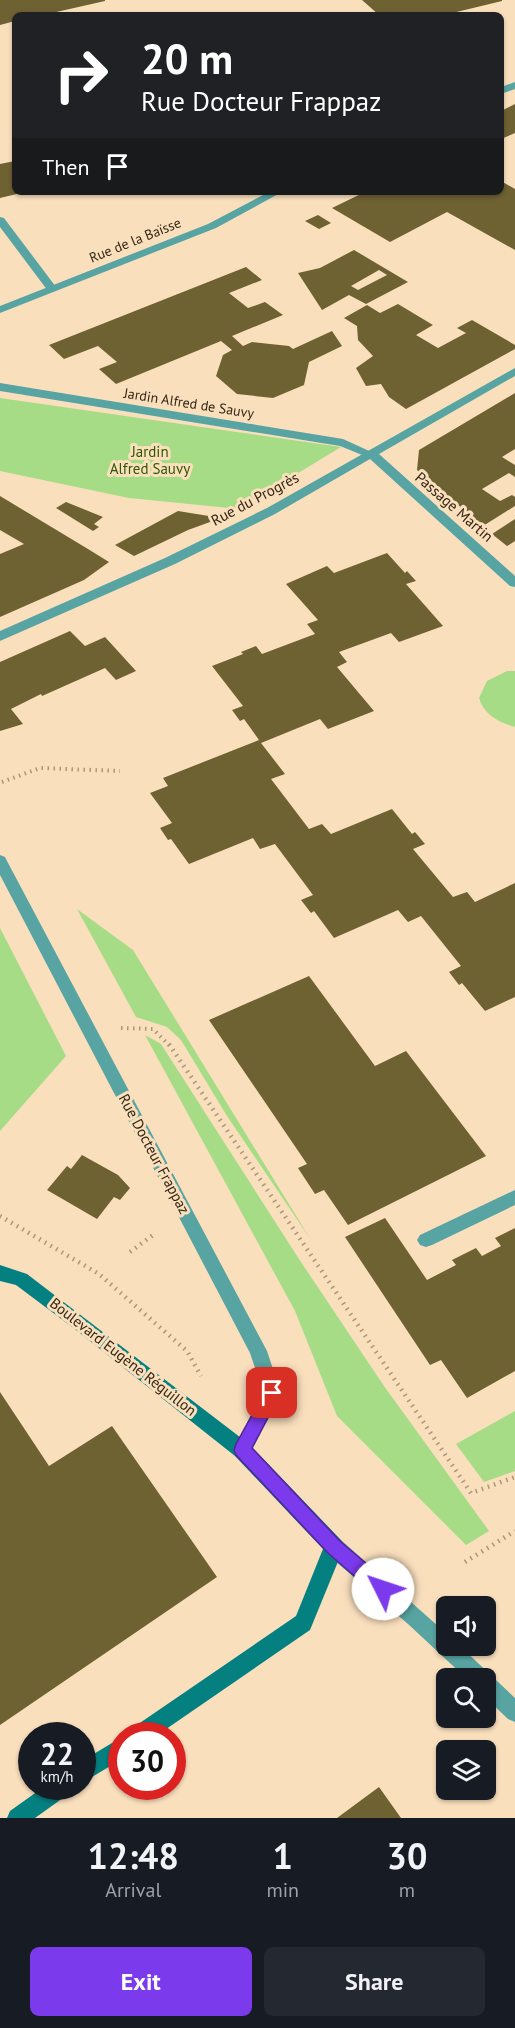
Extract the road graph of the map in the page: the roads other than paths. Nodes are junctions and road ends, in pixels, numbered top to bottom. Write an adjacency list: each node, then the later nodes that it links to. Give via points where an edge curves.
1 (271, 195): 3 (street, Rue de la Baïsse, via 212,226)
2 (0, 220): 3 (street)
3 (52, 289): 4 (street, Rue de la Baïsse)
4 (2, 306)
5 (515, 371): 7 (street, Rue du Progrès)
6 (0, 387): 7 (street, Jardin Alfred de Sauvy, via 343,443)
7 (372, 455): 8 (street, Passage Martin); 9 (street, Rue du Progrès, via 272,511 180,556)
8 (515, 583)
9 (0, 636)
10 (0, 861): 14 (street, Rue Docteur Frappaz, via 258,1351 272,1393)
11 (515, 1197): 12 (street)
12 (426, 1240)
13 (0, 1273): 14 (main road, Boulevard Eugène Réguillon, via 21,1279 74,1317)
14 (242, 1450): 15 (main road, Boulevard Eugène Réguillon)
15 (334, 1547): 16 (street, Boulevard Eugène Réguillon); 19 (main road, via 303,1623)
16 (469, 1668)
17 (496, 1694): 18 (street)
18 (515, 1712)
19 (158, 1722)
20 (43, 1800): 21 (main road)
21 (17, 1818)

